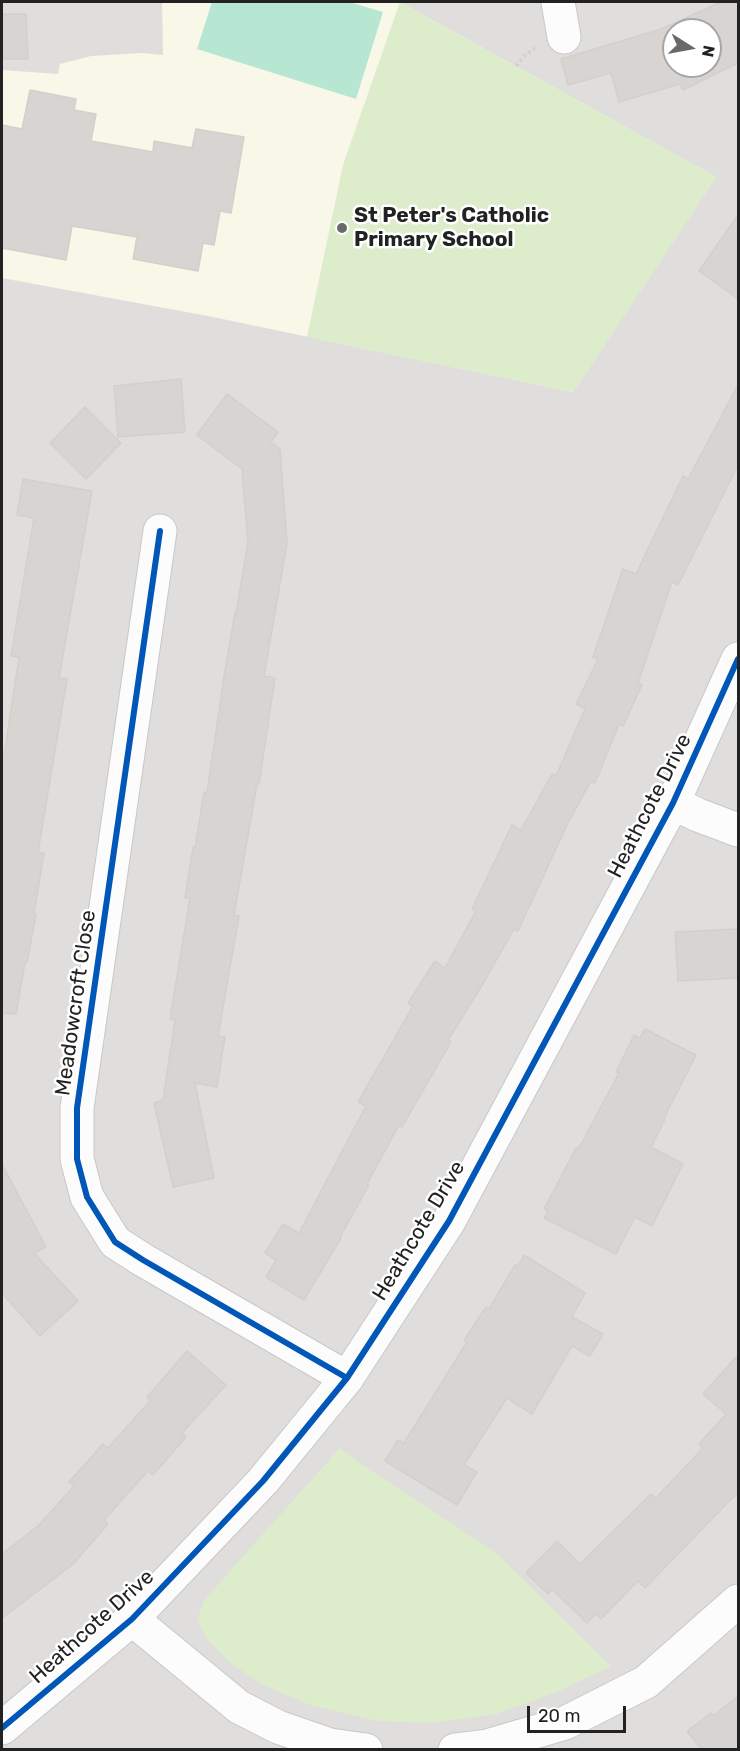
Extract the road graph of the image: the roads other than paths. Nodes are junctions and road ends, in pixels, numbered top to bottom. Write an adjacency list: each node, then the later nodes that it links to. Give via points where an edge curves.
1 (557, 2): 2 (street)
2 (564, 37)
3 (160, 531): 7 (street, Meadowcroft Close, via 77,1108 77,1159 87,1197 115,1242)
4 (738, 659): 5 (street, Heathcote Drive)
5 (673, 803): 6 (street); 7 (street, Heathcote Drive, via 449,1221)
6 (738, 830)
7 (347, 1378): 9 (street, Heathcote Drive, via 263,1481)
8 (738, 1601): 12 (street, via 646,1682 565,1723 487,1746)
9 (132, 1619): 10 (street, Heathcote Drive); 11 (street, via 239,1707 278,1727 330,1745)
10 (2, 1728)
11 (366, 1749)
12 (455, 1749)

